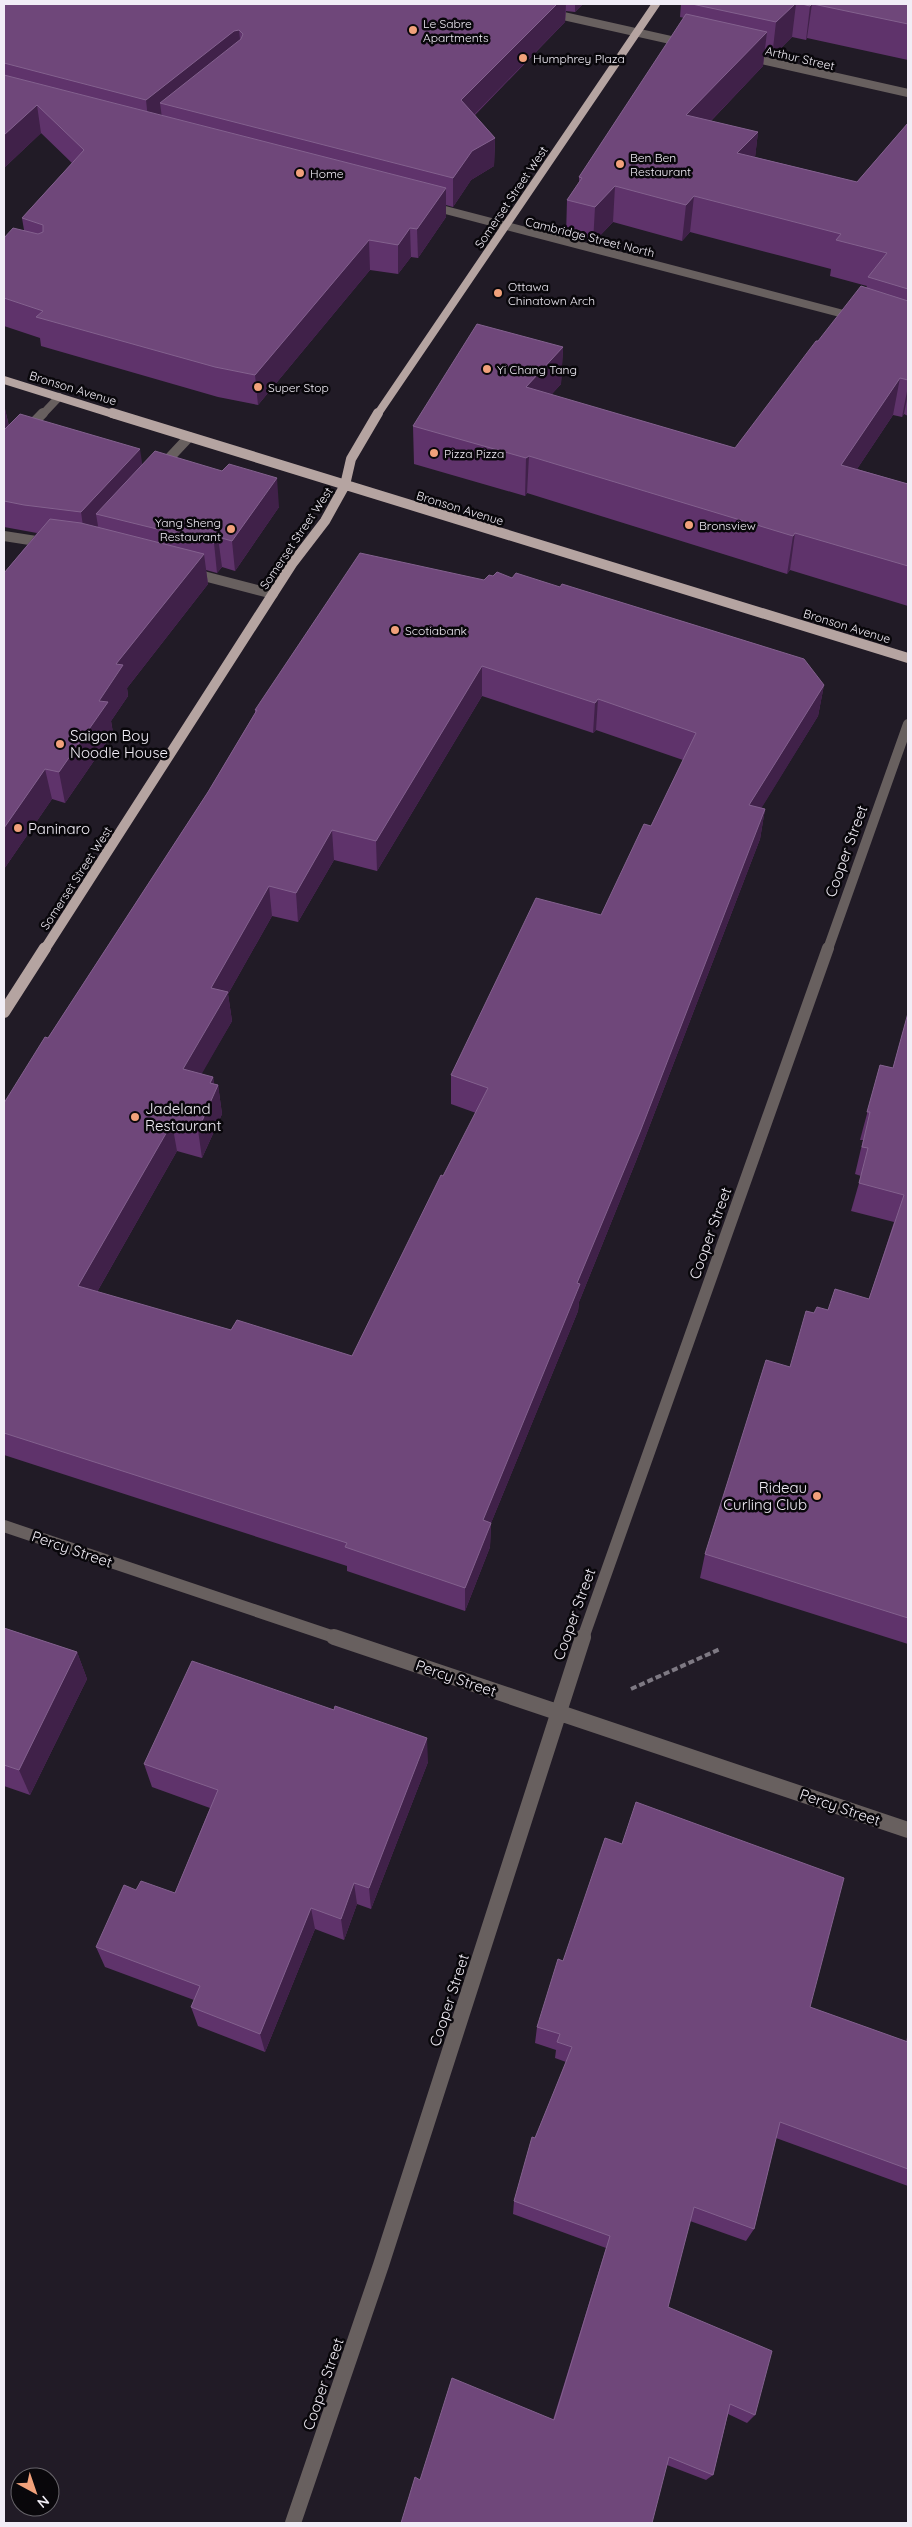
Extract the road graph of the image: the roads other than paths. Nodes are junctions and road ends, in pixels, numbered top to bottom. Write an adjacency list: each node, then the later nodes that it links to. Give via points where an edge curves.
1 (656, 4): 3 (main road, Somerset Street West)
2 (546, 12): 3 (street)
3 (635, 32): 4 (street); 8 (main road, Somerset Street West)
4 (689, 44)
5 (742, 56): 6 (street, Arthur Street)
6 (908, 93)
7 (418, 203): 8 (street, Cambridge Street North)
8 (506, 227): 9 (street, Cambridge Street North); 15 (main road, Somerset Street West, via 364,434 351,459)
9 (861, 319)
10 (4, 380): 11 (main road, Bronson Avenue)
11 (59, 397): 12 (main road, Bronson Avenue); 13 (street)
12 (189, 437): 14 (street); 15 (main road, Bronson Avenue)
13 (4, 453)
14 (152, 478)
15 (345, 485): 19 (main road, Somerset Street West, via 325,521); 20 (main road, Bronson Avenue)
16 (4, 536): 17 (street)
17 (60, 544)
18 (181, 570): 19 (street)
19 (273, 594): 22 (main road, Somerset Street West)
20 (908, 658)
21 (908, 724): 24 (street, Cooper Street)
22 (4, 1012)
23 (4, 1526): 24 (street, Percy Street)
24 (557, 1712): 25 (street, Percy Street); 26 (street, Cooper Street, via 381,2265)
25 (908, 1830)
26 (293, 2523)

